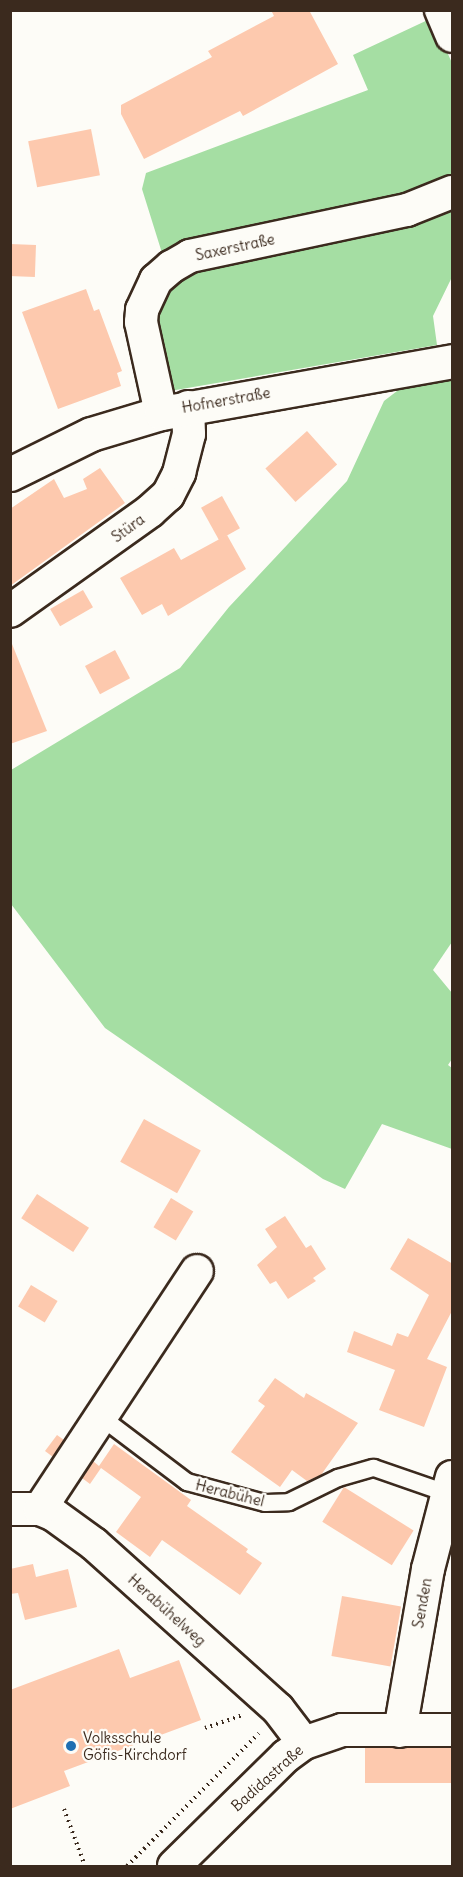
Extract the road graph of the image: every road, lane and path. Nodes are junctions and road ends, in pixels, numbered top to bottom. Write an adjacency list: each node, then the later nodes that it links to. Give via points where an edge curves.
1 (441, 10): 2 (street)
2 (453, 36)
3 (453, 192): 5 (street, Saxerstraße, via 407,210 190,256 171,267 156,280 142,310 141,322)
4 (453, 361): 5 (main road, Hofnerstraße)
5 (174, 410): 6 (main road, Hofnerstraße, via 91,434); 7 (street, Stüra, via 189,434 179,473 168,495 150,512)
6 (10, 474)
7 (10, 611)
8 (197, 1271): 9 (street)
9 (101, 1417): 10 (lane, Herabühel, via 187,1482 265,1503 289,1502 338,1478 374,1468); 11 (street)
10 (451, 1486): 13 (street, Senden, via 428,1569)
11 (25, 1509): 14 (street, Herabühelweg, via 94,1544 278,1709)
12 (453, 1730): 13 (street, Badidastraße)
13 (400, 1731): 14 (street, Badidastraße, via 342,1730)
14 (304, 1743): 17 (street, Badidastraße)
15 (64, 1809): 16 (path)
16 (85, 1866)
17 (174, 1866)

